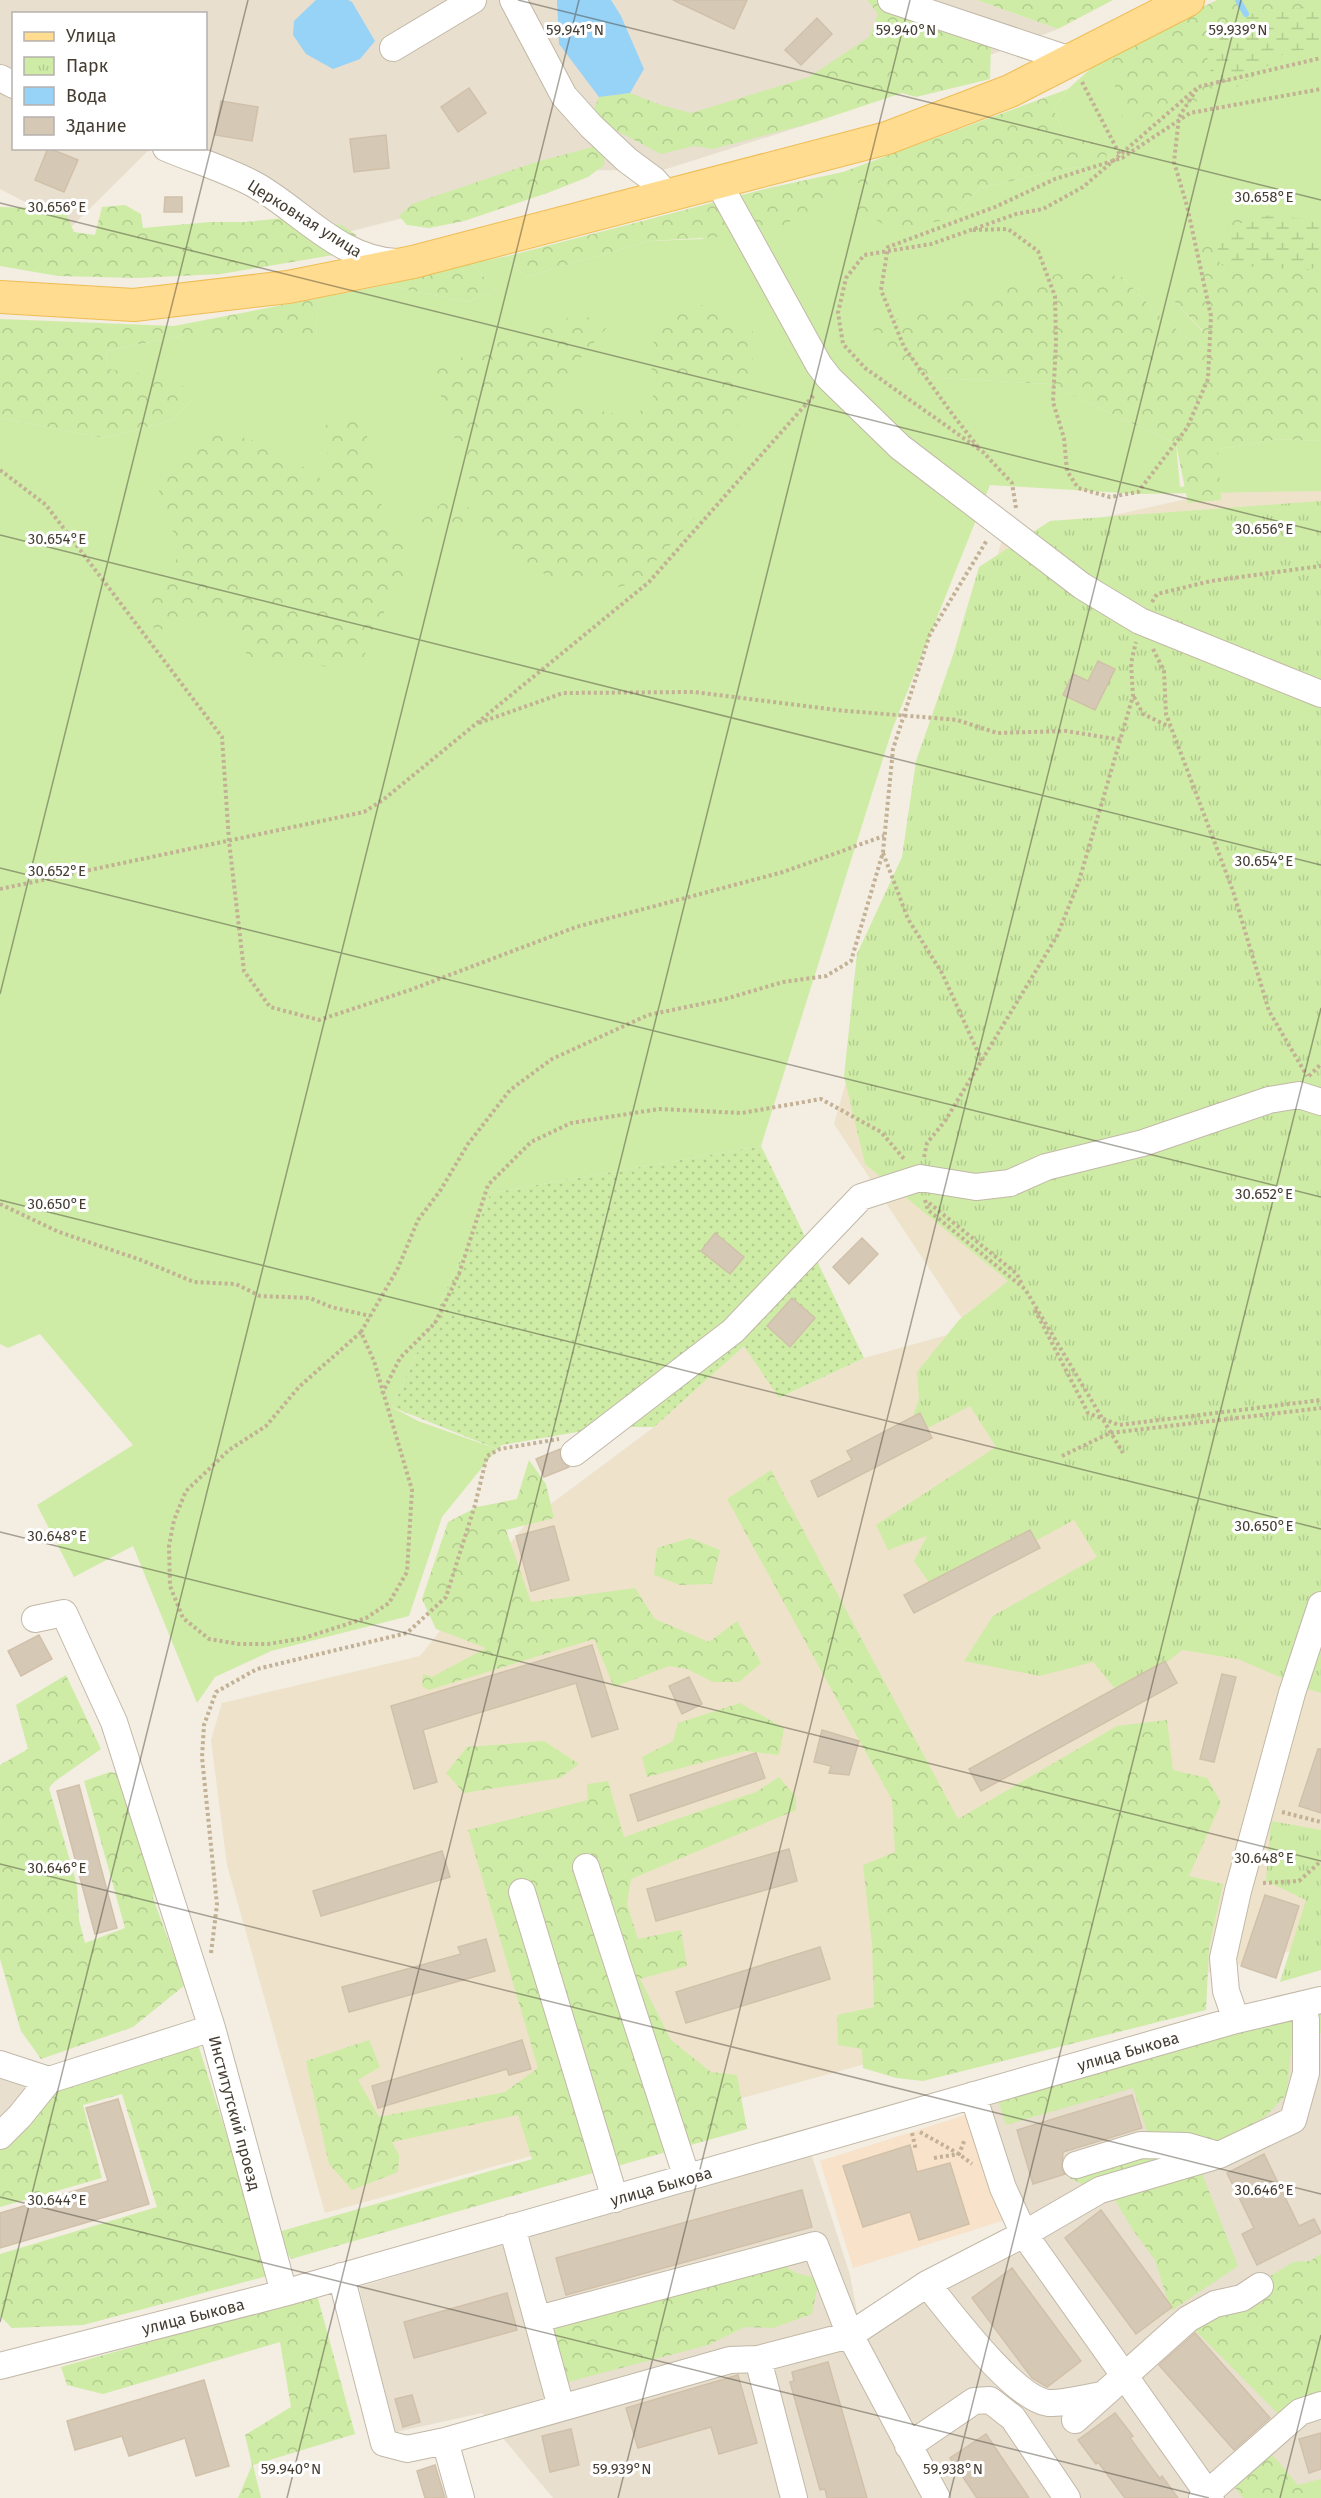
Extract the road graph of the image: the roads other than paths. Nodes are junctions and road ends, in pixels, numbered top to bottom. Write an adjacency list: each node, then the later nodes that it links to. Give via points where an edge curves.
1 (473, 0): 5 (street)
2 (513, 0): 9 (street, via 564,96)
3 (891, 0): 6 (street)
4 (1188, 0): 6 (main road)
5 (393, 48)
6 (1071, 60): 8 (main road, via 1010,91 887,138)
7 (171, 150): 10 (street, Церковная улица, via 256,185 355,252 386,262)
8 (719, 184): 9 (main road); 12 (street, via 819,366 900,447 1082,586 1140,621)
9 (668, 196): 10 (main road)
10 (412, 262): 11 (main road, via 288,287 135,305)
11 (0, 297)
12 (1321, 694)
13 (1317, 1093): 14 (street, via 1269,1100 1143,1143 1047,1167 1010,1184 923,1187 861,1197 733,1331)
14 (573, 1453)
15 (1321, 1605): 20 (street, via 1292,1693 1223,1958 1226,1991)
16 (35, 1619): 21 (street, via 64,1613 114,1722)
17 (586, 1867): 28 (street)
18 (522, 1892): 29 (street)
19 (1312, 2002): 20 (street, улица Быкова); 26 (street, via 1306,2020 1306,2073 1293,2120)
20 (1236, 2020): 24 (street, улица Быкова)
21 (212, 2028): 23 (street, Институтский проезд); 35 (street, Институтский проезд)
22 (0, 2064): 23 (street)
23 (49, 2079): 25 (street)
24 (973, 2094): 28 (street, улица Быкова); 31 (street, via 1004,2188)
25 (0, 2136)
26 (1219, 2155): 27 (street, via 1187,2146 1141,2145); 31 (street, via 1100,2190)
27 (1076, 2164)
28 (687, 2178): 29 (street, улица Быкова)
29 (615, 2199): 30 (street, улица Быкова)
30 (512, 2227): 32 (street, улица Быкова); 36 (street)
31 (1024, 2234): 33 (street); 40 (street)
32 (341, 2276): 35 (street, улица Быкова); 45 (street, via 384,2443 407,2449)
33 (927, 2284): 37 (street); 41 (street, via 986,2356 1027,2394 1047,2403)
34 (1260, 2286): 40 (street, via 1242,2298 1215,2304 1188,2319)
35 (284, 2292): 39 (street, улица Быкова)
36 (538, 2319): 37 (street, via 815,2245); 43 (street)
37 (850, 2335): 38 (street); 46 (street)
38 (758, 2359): 43 (street, via 730,2360); 49 (street)
39 (0, 2364)
40 (1125, 2375): 41 (street); 47 (street)
41 (1103, 2396): 44 (street)
42 (1321, 2405): 47 (street, via 1300,2412)
43 (561, 2407): 45 (street)
44 (1075, 2420)
45 (445, 2441): 48 (street)
46 (908, 2446): 50 (street); 51 (street, via 975,2401 990,2400 1013,2418)
47 (1208, 2496)
48 (461, 2498)
49 (794, 2498)
50 (937, 2498)
51 (1067, 2498)

